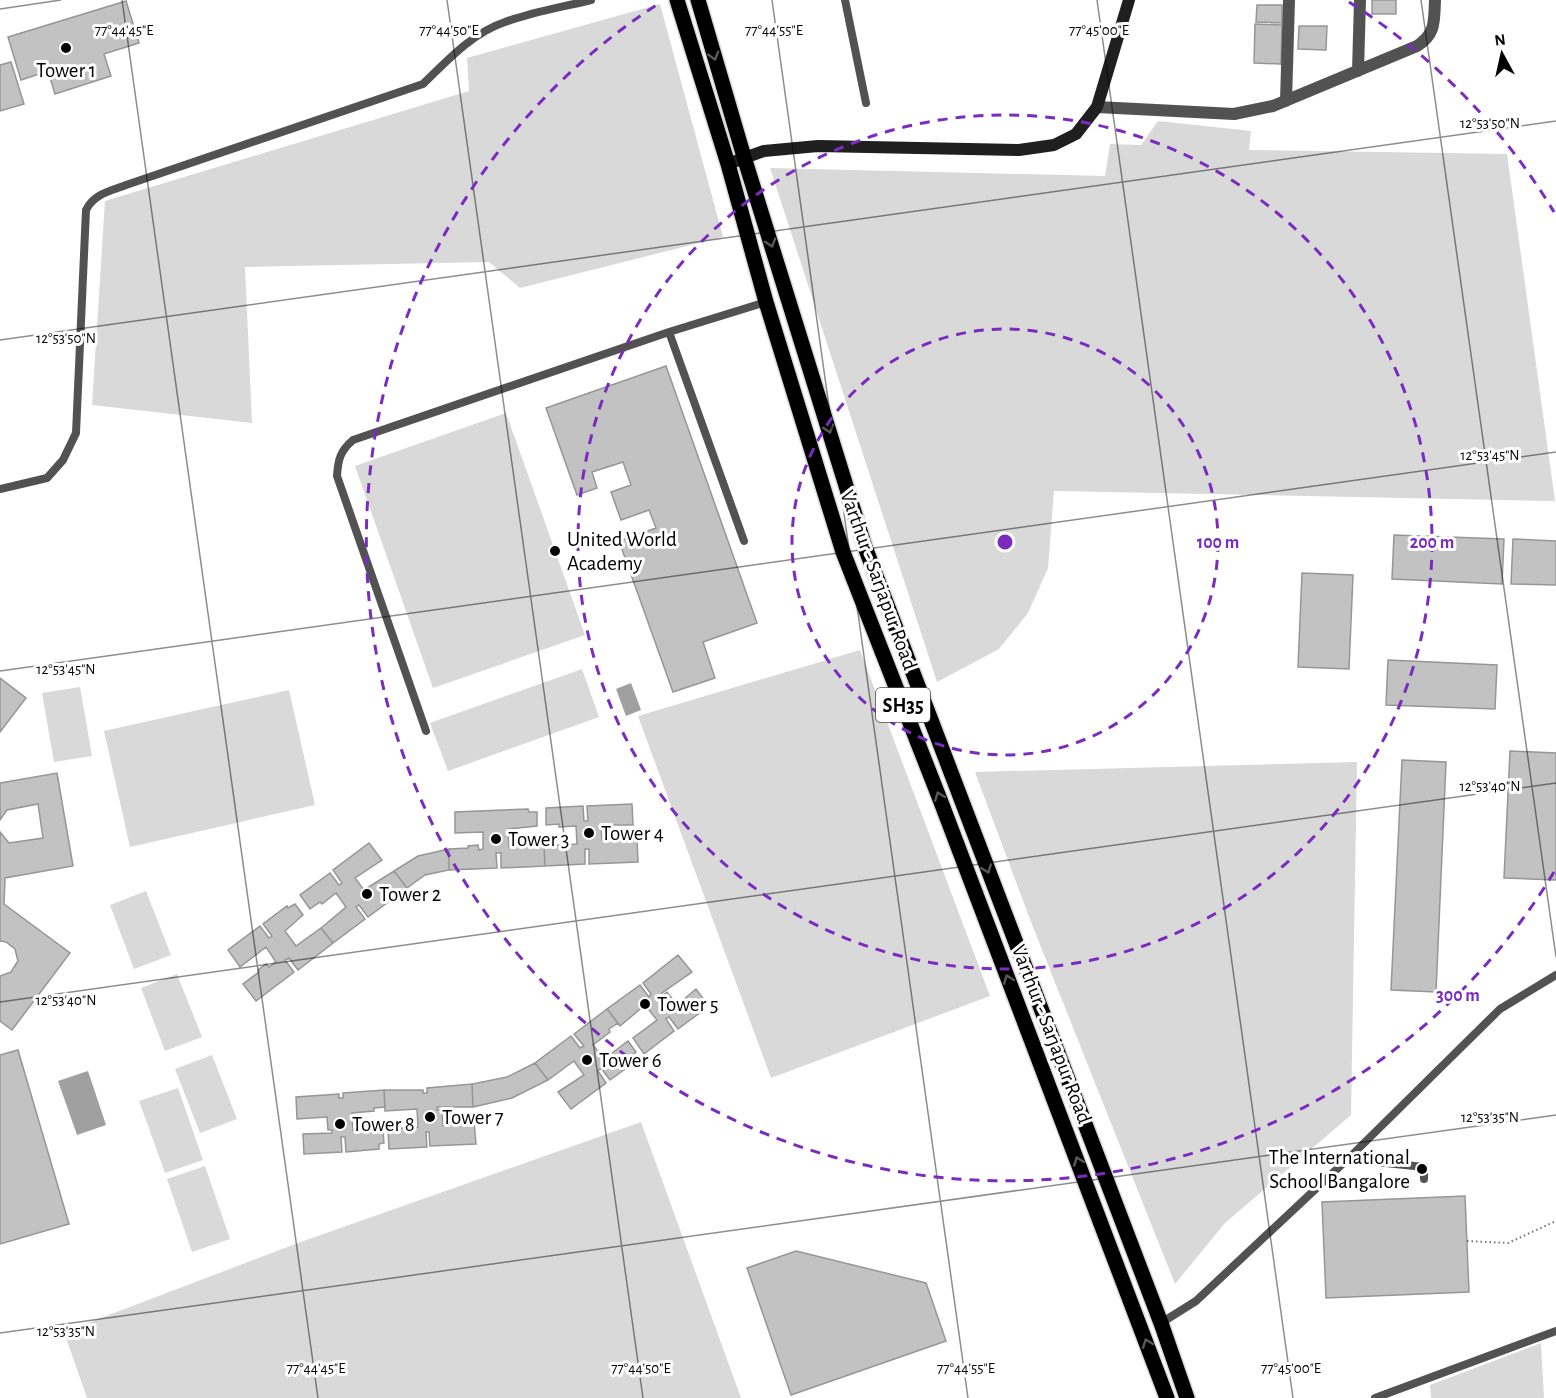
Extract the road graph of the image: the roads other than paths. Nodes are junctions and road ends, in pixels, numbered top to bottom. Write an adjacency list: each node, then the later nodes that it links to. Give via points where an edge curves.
1 (591, 0): 17 (lane, via 504,22 476,37 423,84 96,196 86,210 76,433 63,460 47,478)
2 (677, 0): 14 (main road, Varthur - Sarjapur Road / SH35)
3 (698, 0): 13 (main road, Varthur - Sarjapur Road / SH35, one-way to 13)
4 (845, 0): 11 (lane)
5 (1129, 0): 12 (street)
6 (1289, 0): 10 (street)
7 (1360, 0): 9 (street)
8 (1435, 0): 9 (street, via 1433,28 1427,40)
9 (1358, 71): 10 (street)
10 (1286, 101): 12 (street, via 1234,114)
11 (866, 103)
12 (1097, 107): 13 (street, via 1076,134 1054,145 1019,150 818,146)
13 (744, 157): 14 (street); 23 (main road, Varthur - Sarjapur Road / SH35, one-way to 23, via 865,547)
14 (728, 164): 15 (main road, Varthur - Sarjapur Road / SH35)
15 (766, 302): 16 (lane); 25 (main road, Varthur - Sarjapur Road / SH35, one-way to 15, via 843,552)
16 (669, 332): 18 (lane); 19 (lane, via 353,440 343,448 337,476)
17 (0, 489)
18 (744, 541)
19 (426, 731)
20 (1556, 975): 21 (lane, via 1500,1009)
21 (1347, 1159): 22 (lane, via 1424,1167); 23 (lane, via 1196,1301)
22 (1424, 1179)
23 (1161, 1323): 26 (main road, Varthur - Sarjapur Road / SH35)
24 (1556, 1331): 27 (lane)
25 (1167, 1398)
26 (1187, 1398)
27 (1374, 1398)

